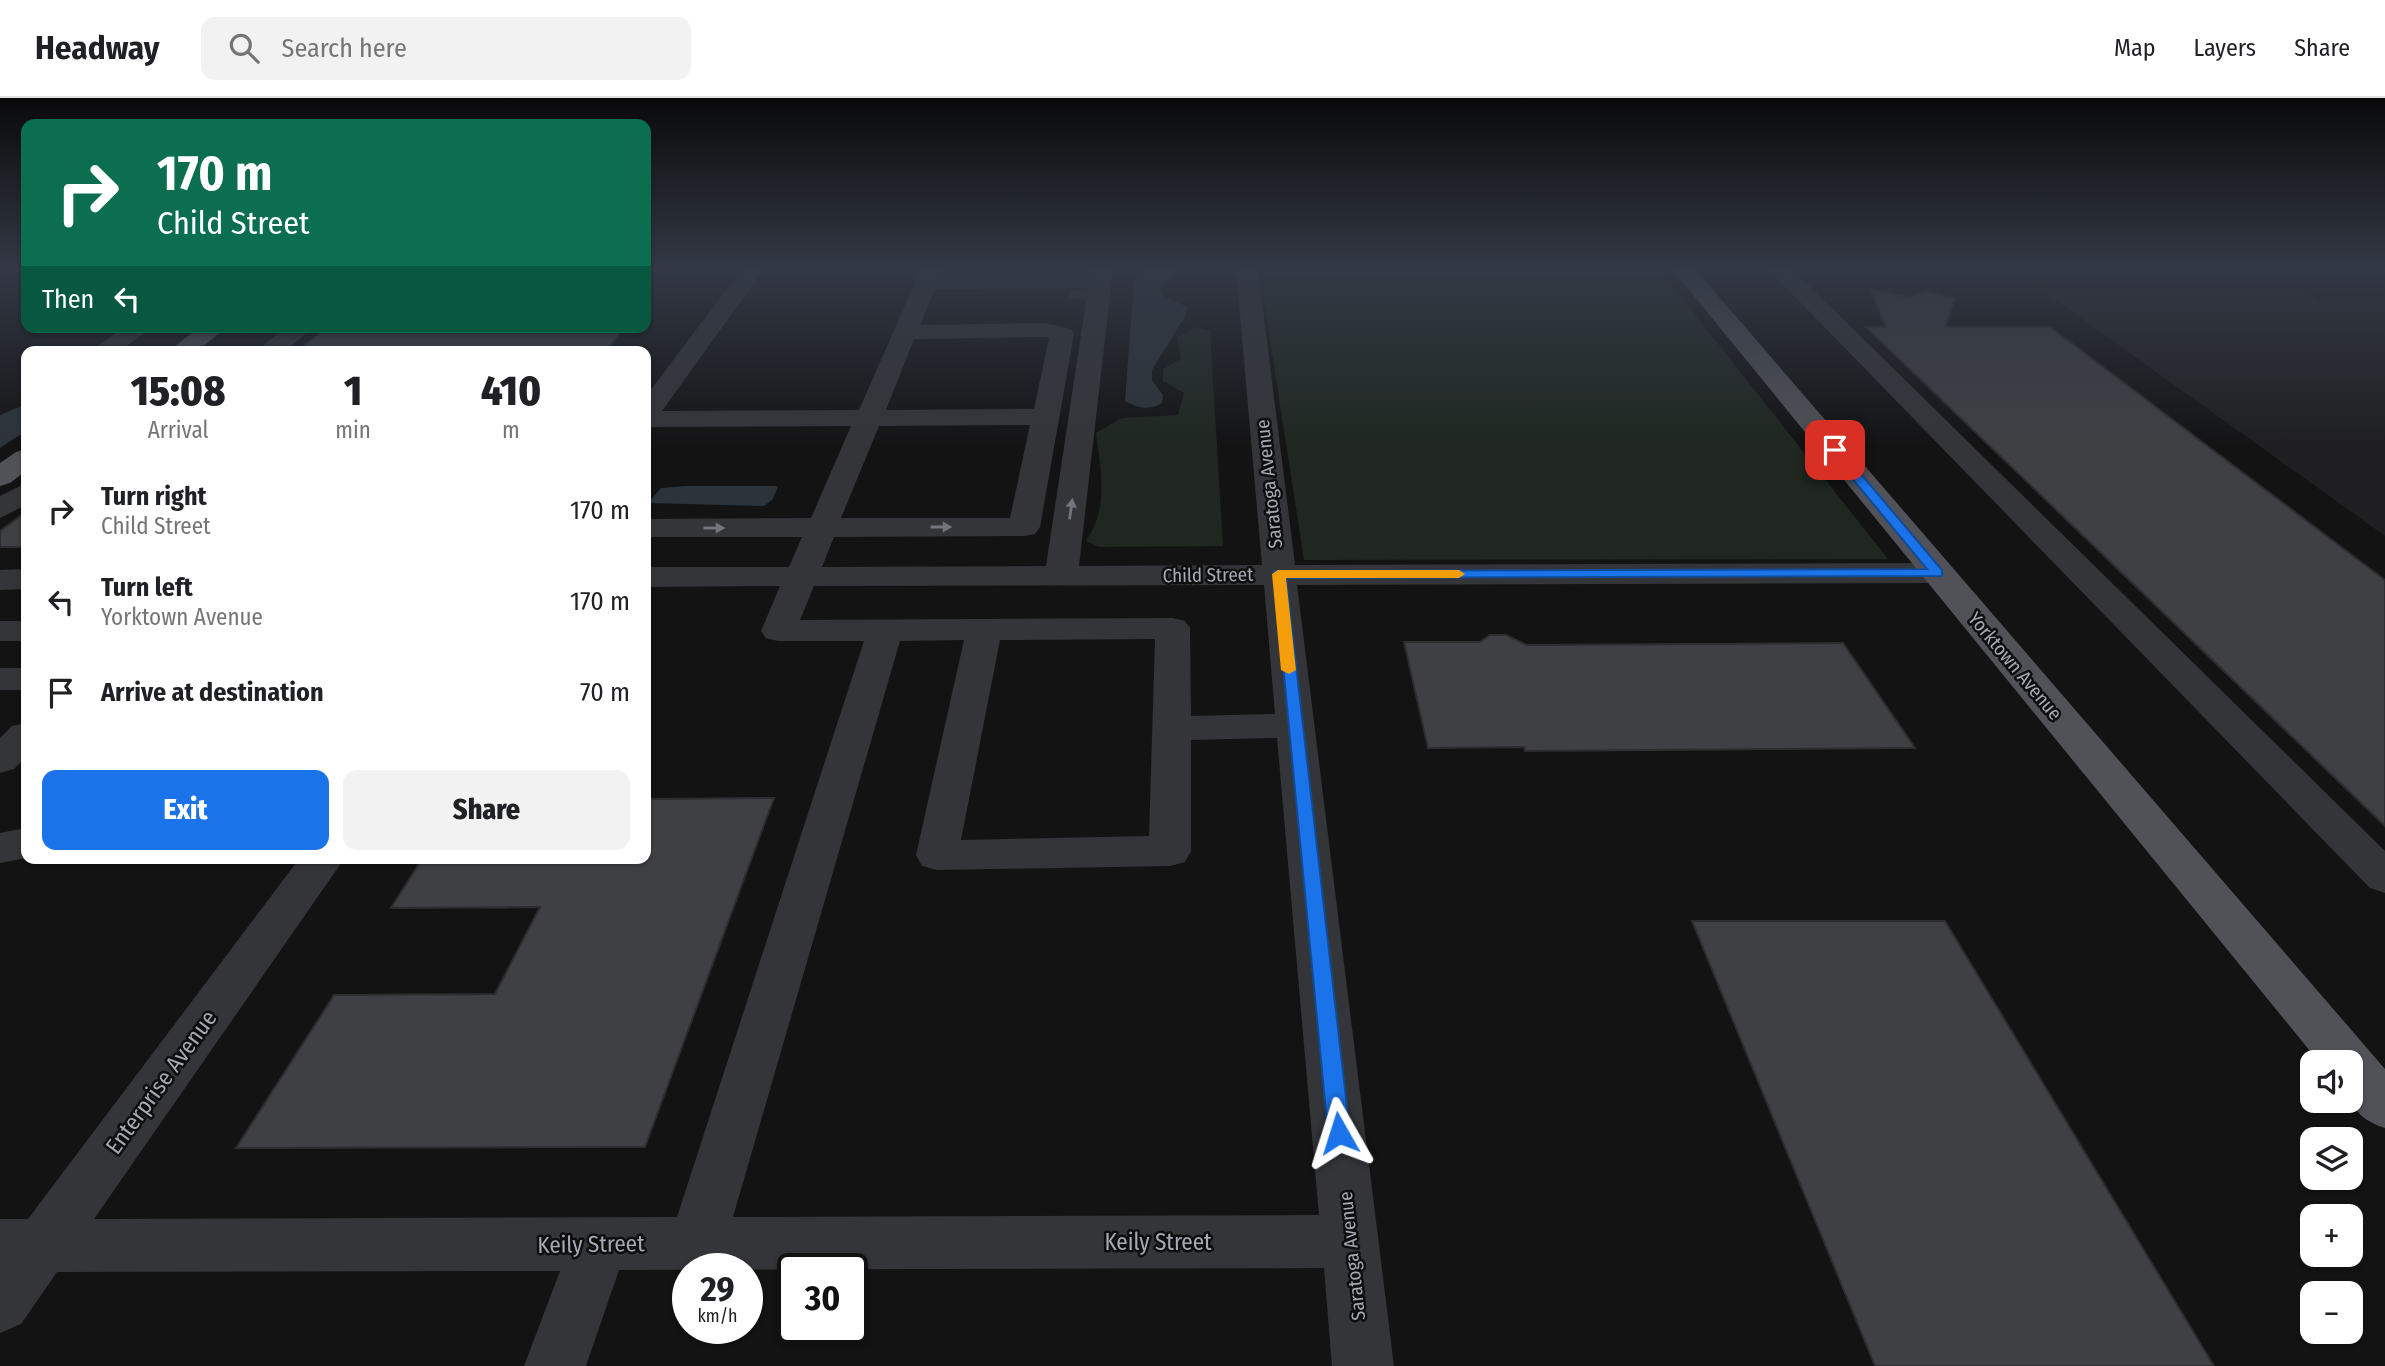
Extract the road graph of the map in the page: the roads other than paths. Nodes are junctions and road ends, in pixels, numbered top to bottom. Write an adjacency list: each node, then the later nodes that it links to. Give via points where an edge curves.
1 (710, 328): 14 (street)
2 (908, 328): 7 (street)
3 (1082, 328): 27 (street, one-way to 3, via 1091,361 1080,355)
4 (1253, 328): 25 (street, Saratoga Avenue)
5 (1732, 328): 24 (main road, Yorktown Avenue)
6 (1838, 328): 44 (street)
7 (906, 331): 16 (street); 17 (street, via 1062,334)
8 (131, 333): 11 (street)
9 (207, 333): 12 (main road)
10 (293, 333): 13 (street)
11 (111, 346)
12 (188, 346)
13 (276, 346)
14 (651, 409)
15 (651, 416): 16 (street)
16 (869, 418): 17 (street); 22 (street)
17 (1043, 429): 22 (street, one-way to 17, via 1024,527)
18 (21, 462): 19 (main road)
19 (0, 477)
20 (21, 495): 21 (street)
21 (0, 509)
22 (824, 527): 23 (street, one-way to 22); 26 (street)
23 (651, 528)
24 (1937, 573): 25 (street, Child Street); 45 (main road, Yorktown Avenue)
25 (1278, 574): 27 (street, Child Street); 37 (street, Saratoga Avenue)
26 (804, 576): 27 (street, Child Street); 28 (street, Child Street); 34 (street, via 778,631)
27 (1061, 576)
28 (651, 577)
29 (21, 579): 30 (street)
30 (0, 580)
31 (984, 630): 34 (street); 38 (street, via 1173,628); 38 (street, via 937,855 1170,851)
32 (0, 631): 33 (street)
33 (21, 631)
34 (885, 631): 49 (street)
35 (21, 678): 36 (street)
36 (0, 679)
37 (1295, 726): 38 (street); 48 (street, Saratoga Avenue)
38 (1172, 728)
39 (21, 740): 40 (street)
40 (0, 760)
41 (21, 845): 42 (street)
42 (0, 848)
43 (319, 864): 51 (street, Enterprise Avenue)
44 (2385, 877)
45 (2338, 1050)
46 (2363, 1080): 47 (main road, Yorktown Avenue)
47 (2385, 1106)
48 (1350, 1241): 49 (street, Keily Street); 54 (street, Saratoga Avenue)
49 (697, 1242): 50 (street, Keily Street)
50 (599, 1244): 51 (street, Keily Street); 53 (street)
51 (21, 1246): 52 (street, Enterprise Avenue)
52 (0, 1304)
53 (555, 1366)
54 (1363, 1366)

